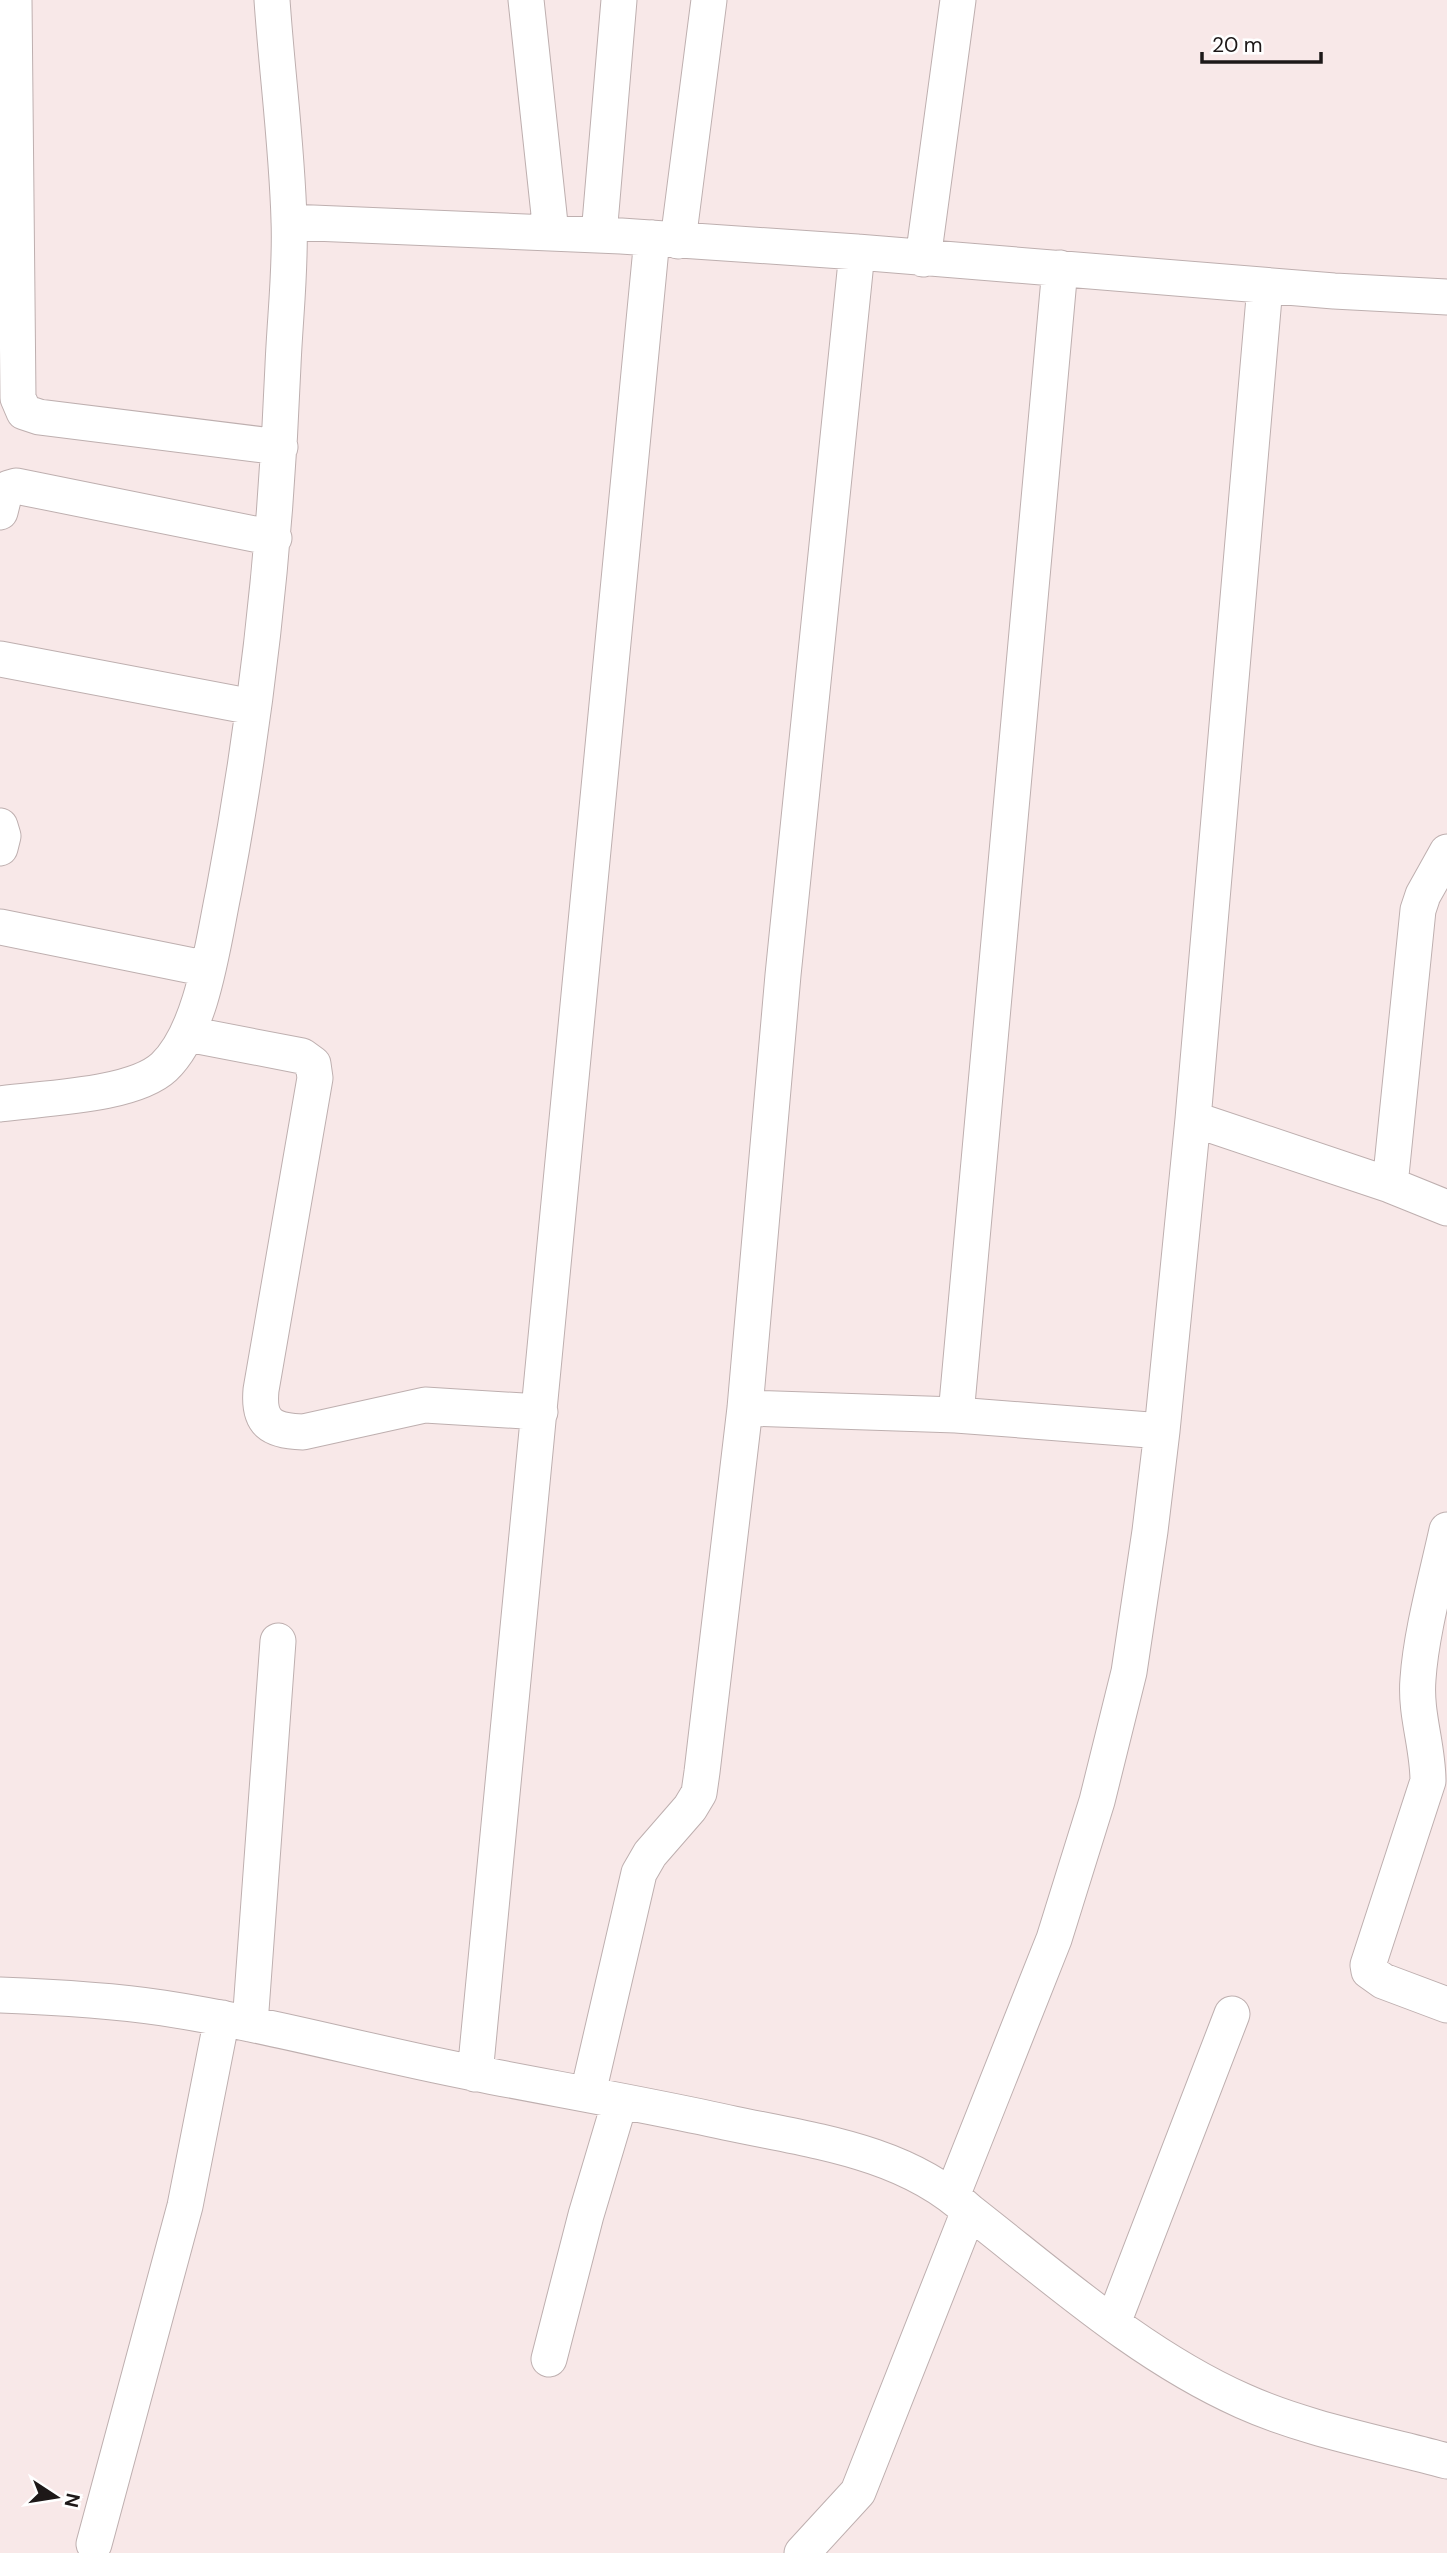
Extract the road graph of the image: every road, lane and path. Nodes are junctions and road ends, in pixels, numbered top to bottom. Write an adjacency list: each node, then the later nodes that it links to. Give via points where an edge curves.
1 (14, 0): 16 (street, via 18,398 24,412)
2 (272, 0): 7 (street)
3 (526, 0): 8 (street)
4 (619, 0): 9 (street)
5 (709, 0): 10 (street)
6 (958, 0): 12 (street)
7 (289, 222): 8 (street); 16 (street)
8 (551, 233): 9 (street)
9 (599, 235): 10 (street)
10 (665, 240): 11 (street); 32 (street)
11 (857, 252): 12 (street); 31 (street, via 783,975)
12 (923, 259): 13 (street)
13 (1060, 268): 14 (street); 33 (street)
14 (1265, 286): 15 (street); 28 (street)
15 (1447, 297)
16 (280, 447): 18 (street)
17 (0, 512): 18 (street, via 4,496 16,486)
18 (274, 538): 20 (street)
19 (0, 659): 20 (street)
20 (253, 707): 25 (street, via 239,812)
21 (0, 826): 22 (street)
22 (0, 848)
23 (1447, 852): 29 (street, via 1418,910)
24 (0, 927): 25 (street)
25 (208, 969): 26 (street)
26 (188, 1034): 27 (street, via 163,1068 129,1085); 32 (street, via 302,1056 313,1064 315,1077 261,1390 263,1418 274,1427 303,1433 425,1405)
27 (0, 1104)
28 (1193, 1119): 29 (street); 34 (street)
29 (1390, 1185): 30 (street)
30 (1447, 1208)
31 (745, 1408): 33 (street); 42 (street, via 699,1793 639,1874)
32 (540, 1412): 41 (street)
33 (956, 1415): 34 (street)
34 (1162, 1432): 43 (street, via 1129,1671 1097,1801)
35 (1447, 1530): 38 (street, via 1418,1678 1428,1781 1368,1965 1382,1981)
36 (278, 1641): 40 (street)
37 (0, 1995): 40 (street, via 88,1999)
38 (1447, 2005)
39 (1232, 2014): 44 (street)
40 (236, 2021): 41 (street); 47 (street)
41 (475, 2074): 42 (street)
42 (604, 2097): 43 (street, via 839,2147 895,2164); 45 (street, via 586,2216)
43 (961, 2204): 44 (street); 48 (street, via 858,2492)
44 (1113, 2323): 46 (street, via 1245,2402)
45 (550, 2359)
46 (1447, 2461)
47 (94, 2544)
48 (802, 2553)

